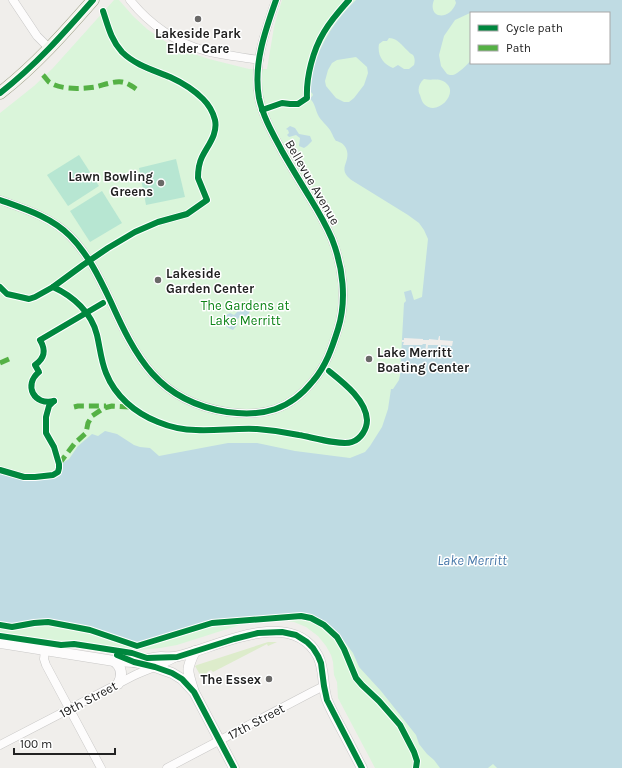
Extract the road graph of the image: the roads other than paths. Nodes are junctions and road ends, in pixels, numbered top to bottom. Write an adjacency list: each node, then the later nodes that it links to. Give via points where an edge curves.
1 (13, 0): 5 (street, via 37,36)
2 (94, 0): 5 (main road)
3 (130, 0): 6 (street, via 148,21 182,42 206,51)
4 (276, 0): 6 (street, Bellevue Avenue)
5 (49, 48): 7 (main road, via 26,72)
6 (258, 60): 8 (street, Bellevue Avenue, via 259,98 266,121 332,238 342,281 343,308 340,324 327,361 307,389 287,404 273,410 242,414 191,402 172,390 155,377 140,358 104,285 83,251 69,235 40,215)
7 (0, 93)
8 (0, 200)
9 (0, 643): 10 (street)
10 (45, 650): 13 (street); 19 (street, via 44,660)
11 (195, 651): 12 (street); 17 (street, via 250,635 289,633 296,635 313,648 318,656); 18 (street, via 188,665)
12 (177, 657): 14 (street, via 147,658); 15 (street, 19th Street)
13 (114, 661): 14 (street); 16 (street, via 121,671)
14 (134, 662): 15 (street)
15 (155, 667): 16 (street, 19th Street); 18 (street, via 172,672)
16 (118, 684): 19 (street, 19th Street)
17 (324, 686): 20 (street, 17th Street); 25 (street, via 327,700)
18 (194, 692): 20 (street)
19 (70, 709): 21 (street, 19th Street); 22 (street)
20 (220, 741): 23 (street, 17th Street); 24 (street)
21 (0, 745)
22 (101, 768)
23 (167, 768)
24 (234, 768)
25 (362, 768)

